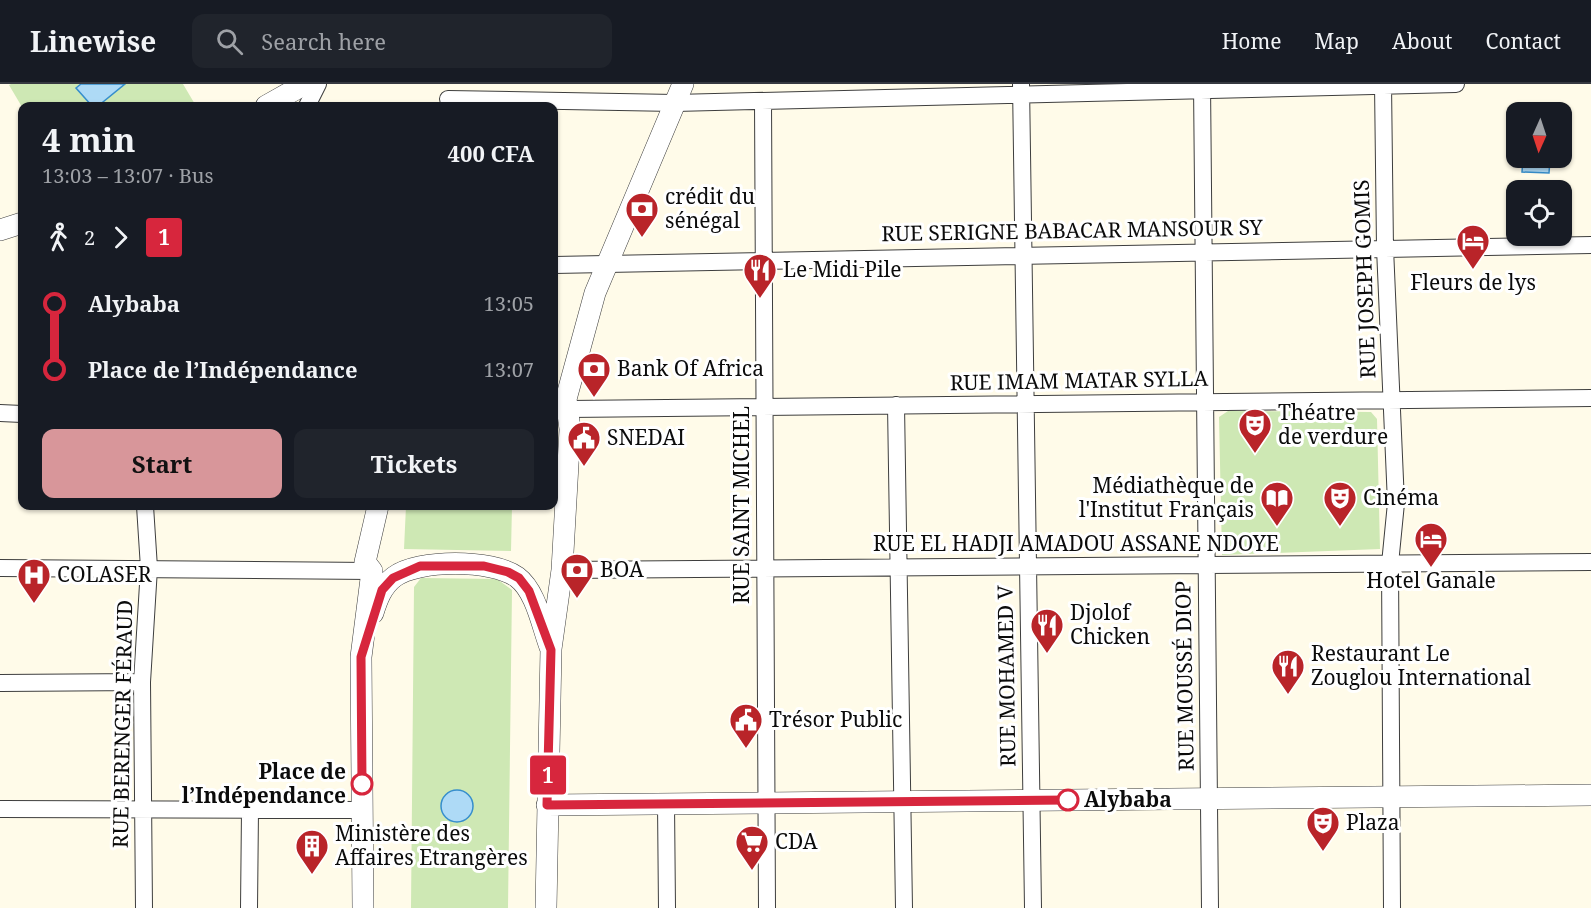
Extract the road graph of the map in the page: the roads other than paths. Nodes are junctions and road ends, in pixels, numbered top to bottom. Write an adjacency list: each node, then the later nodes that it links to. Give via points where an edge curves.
1 (305, 84): 10 (street)
2 (318, 84): 11 (street)
3 (1456, 84): 4 (street)
4 (1383, 85): 5 (street); 17 (street, RUE JOSEPH GOMIS)
5 (1202, 87): 6 (street); 18 (street, RUE MOUSSÉ DIOP)
6 (1021, 89): 9 (street); 19 (street, RUE MOHAMED V)
7 (679, 94): 9 (street); 13 (street); 21 (street)
8 (448, 99): 12 (street)
9 (763, 101): 20 (street, RUE SAINT MICHEL)
10 (273, 102)
11 (309, 102)
12 (495, 102)
13 (530, 102)
14 (18, 224): 15 (street)
15 (0, 230)
16 (1591, 244): 17 (street, RUE SERIGNE BABACAR MANSOUR SY)
17 (1385, 248): 18 (street, RUE SERIGNE BABACAR MANSOUR SY); 24 (street, RUE JOSEPH GOMIS)
18 (1203, 250): 19 (street, RUE SERIGNE BABACAR MANSOUR SY); 25 (street, RUE MOUSSÉ DIOP)
19 (1023, 255): 20 (street, RUE SERIGNE BABACAR MANSOUR SY); 26 (street, RUE MOHAMED V)
20 (764, 261): 21 (street, RUE SERIGNE BABACAR MANSOUR SY); 28 (street, RUE SAINT MICHEL)
21 (607, 264): 22 (street, RUE SERIGNE BABACAR MANSOUR SY); 29 (street)
22 (558, 265)
23 (1591, 399): 24 (street, RUE IMAM MATAR SYLLA)
24 (1392, 400): 25 (street, RUE IMAM MATAR SYLLA); 37 (street, RUE JOSEPH GOMIS, via 1396,503)
25 (1205, 402): 26 (street, RUE IMAM MATAR SYLLA); 38 (street, RUE MOUSSÉ DIOP)
26 (1025, 404): 27 (street, RUE IMAM MATAR SYLLA); 39 (street, RUE MOHAMED V)
27 (896, 405): 28 (street, RUE IMAM MATAR SYLLA); 42 (street)
28 (764, 406): 29 (street, RUE IMAM MATAR SYLLA); 43 (street, RUE SAINT MICHEL)
29 (562, 407): 44 (street, via 570,429)
30 (0, 413): 31 (street)
31 (18, 414)
32 (145, 510): 41 (street, RUE BERENGER FÉRAUD)
33 (370, 510): 35 (street)
34 (377, 510): 35 (street)
35 (371, 528): 45 (street, via 364,562)
36 (1591, 562): 37 (street, RUE EL HADJI AMADOU ASSANE NDOYE)
37 (1390, 564): 38 (street, RUE EL HADJI AMADOU ASSANE NDOYE); 51 (street, RUE JOSEPH GOMIS)
38 (1207, 565): 39 (street, RUE EL HADJI AMADOU ASSANE NDOYE); 52 (street, RUE MOUSSÉ DIOP)
39 (1028, 566): 42 (street, RUE EL HADJI AMADOU ASSANE NDOYE); 53 (street, RUE MOHAMED V)
40 (0, 568): 41 (street)
41 (149, 568): 45 (street); 48 (street, RUE BERENGER FÉRAUD)
42 (899, 568): 43 (street, RUE EL HADJI AMADOU ASSANE NDOYE); 54 (street)
43 (765, 569): 44 (street, RUE EL HADJI AMADOU ASSANE NDOYE); 55 (street, RUE SAINT MICHEL)
44 (562, 570): 46 (street)
45 (372, 571): 47 (street)
46 (551, 650): 47 (street, via 529,591 519,578 484,566 431,564 406,571 382,590); 57 (street)
47 (361, 657): 61 (street)
48 (142, 682): 49 (street); 59 (street, RUE BERENGER FÉRAUD)
49 (0, 683)
50 (1591, 795): 51 (street)
51 (1390, 796): 52 (street); 71 (street, RUE JOSEPH GOMIS)
52 (1209, 798): 53 (street); 70 (street, RUE MOUSSÉ DIOP)
53 (1031, 800): 54 (street); 69 (street, RUE MOHAMED V)
54 (903, 801): 55 (street); 68 (street)
55 (766, 803): 56 (street); 67 (street, RUE SAINT MICHEL)
56 (666, 804): 57 (street); 66 (street)
57 (547, 805): 65 (street)
58 (0, 809): 59 (street)
59 (143, 810): 60 (street); 62 (street, RUE BERENGER FÉRAUD)
60 (250, 810): 61 (street); 63 (street)
61 (362, 810): 64 (street)
62 (144, 908)
63 (249, 908)
64 (363, 908)
65 (546, 908)
66 (667, 908)
67 (767, 908)
68 (904, 908)
69 (1033, 908)
70 (1210, 908)
71 (1392, 908)

